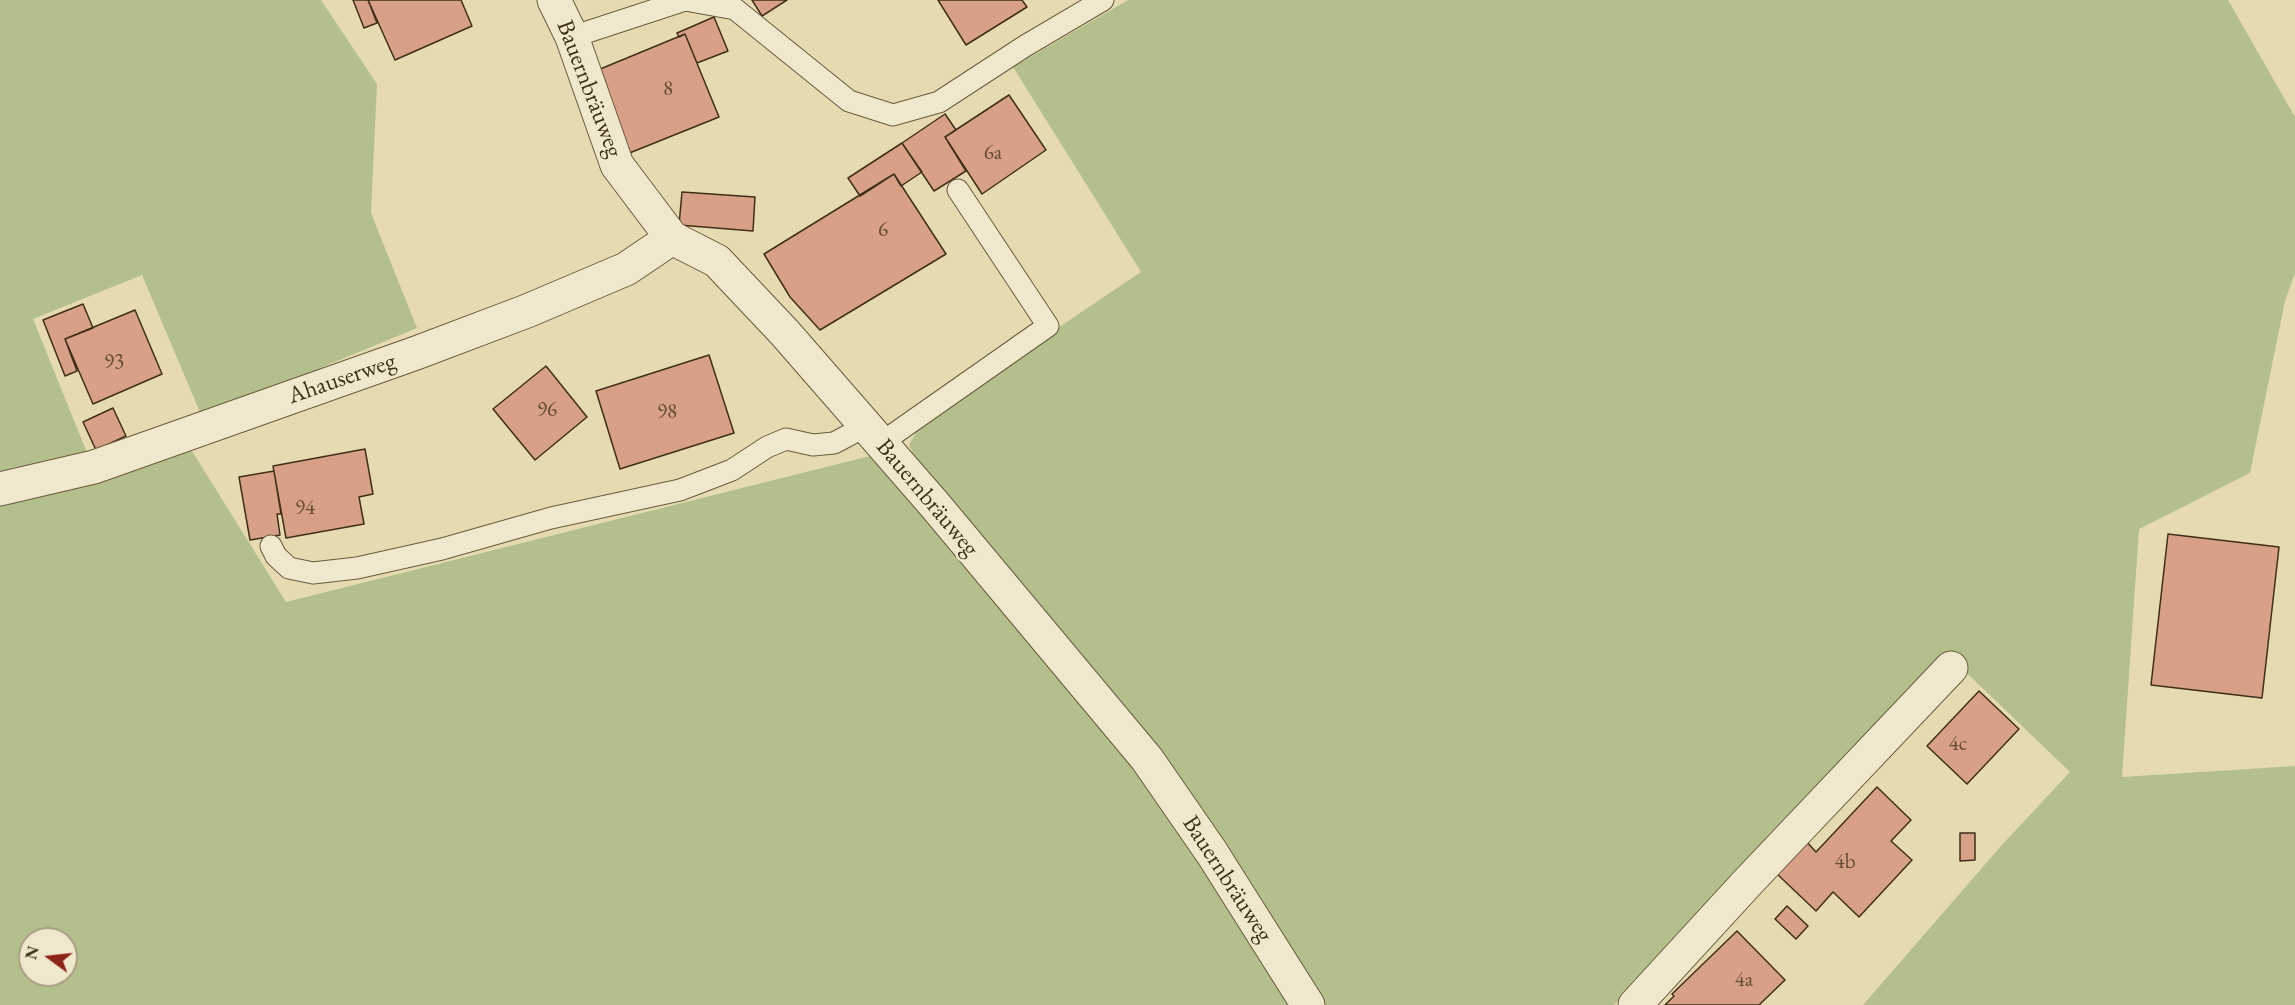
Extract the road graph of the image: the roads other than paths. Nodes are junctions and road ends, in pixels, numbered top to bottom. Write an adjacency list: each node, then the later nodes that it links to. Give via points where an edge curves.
1 (554, 0): 3 (street, Bauernbräuweg)
2 (1103, 0): 3 (lane, via 939,102 893,115 849,101 735,9 685,0)
3 (572, 37): 5 (street, Bauernbräuweg, via 617,165)
4 (958, 190): 6 (lane, via 1047,326)
5 (672, 238): 6 (street, Bauernbräuweg, via 717,261); 7 (street, Ahauserweg, via 626,269 416,353 94,467)
6 (874, 435): 8 (lane, via 813,445 786,439 732,470 680,490 551,518 357,568 313,573 290,568); 10 (street, Bauernbräuweg, via 1147,759)
7 (0, 489)
8 (271, 546)
9 (1951, 668): 11 (street)
10 (1308, 1005)
11 (1635, 1005)

